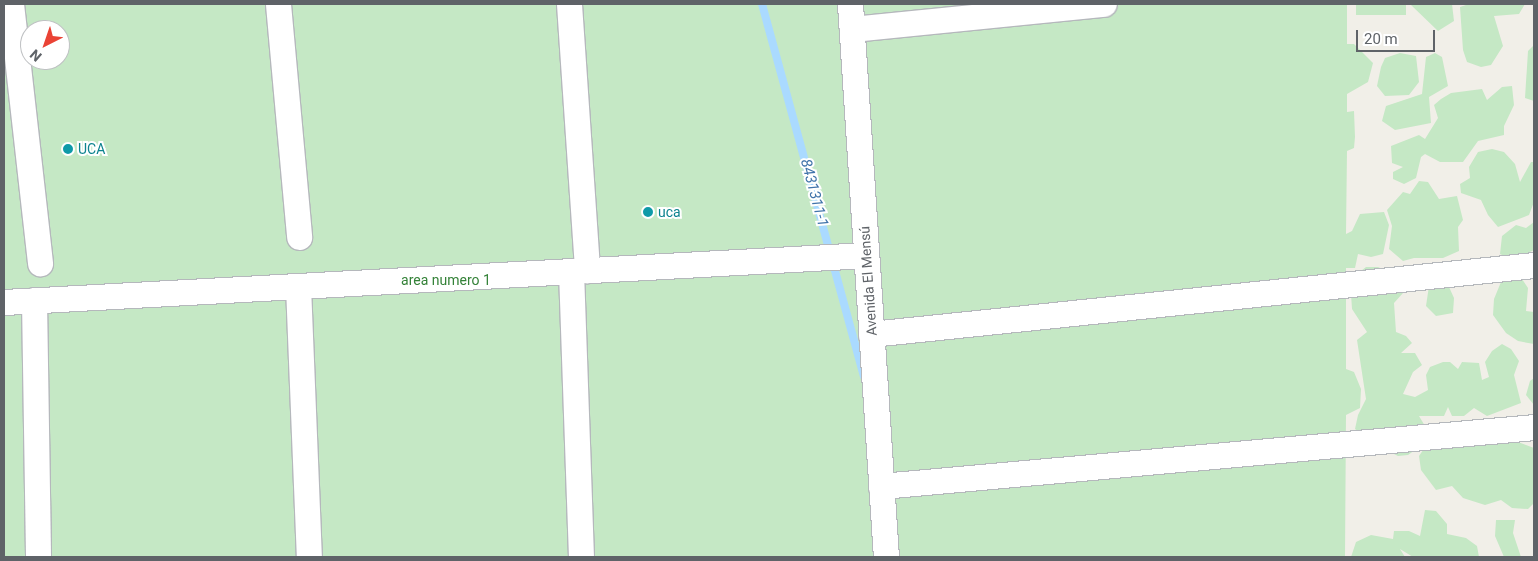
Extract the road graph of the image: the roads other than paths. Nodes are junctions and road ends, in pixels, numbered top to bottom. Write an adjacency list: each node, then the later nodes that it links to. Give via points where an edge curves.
1 (12, 4): 9 (street)
2 (278, 4): 7 (street)
3 (569, 4): 11 (street)
4 (850, 4): 6 (street, Avenida El Mensú)
5 (1104, 4): 6 (street)
6 (852, 29): 8 (street, Avenida El Mensú)
7 (299, 236)
8 (866, 255): 11 (street); 15 (street, Avenida El Mensú)
9 (40, 263)
10 (1534, 266): 15 (street)
11 (579, 270): 12 (street); 20 (street)
12 (298, 286): 13 (street); 19 (street)
13 (34, 300): 14 (street); 18 (street)
14 (4, 302)
15 (871, 334): 17 (street, Avenida El Mensú)
16 (1534, 427): 17 (street)
17 (881, 486): 21 (street, Avenida El Mensú)
18 (38, 557)
19 (309, 557)
20 (581, 557)
21 (886, 557)

